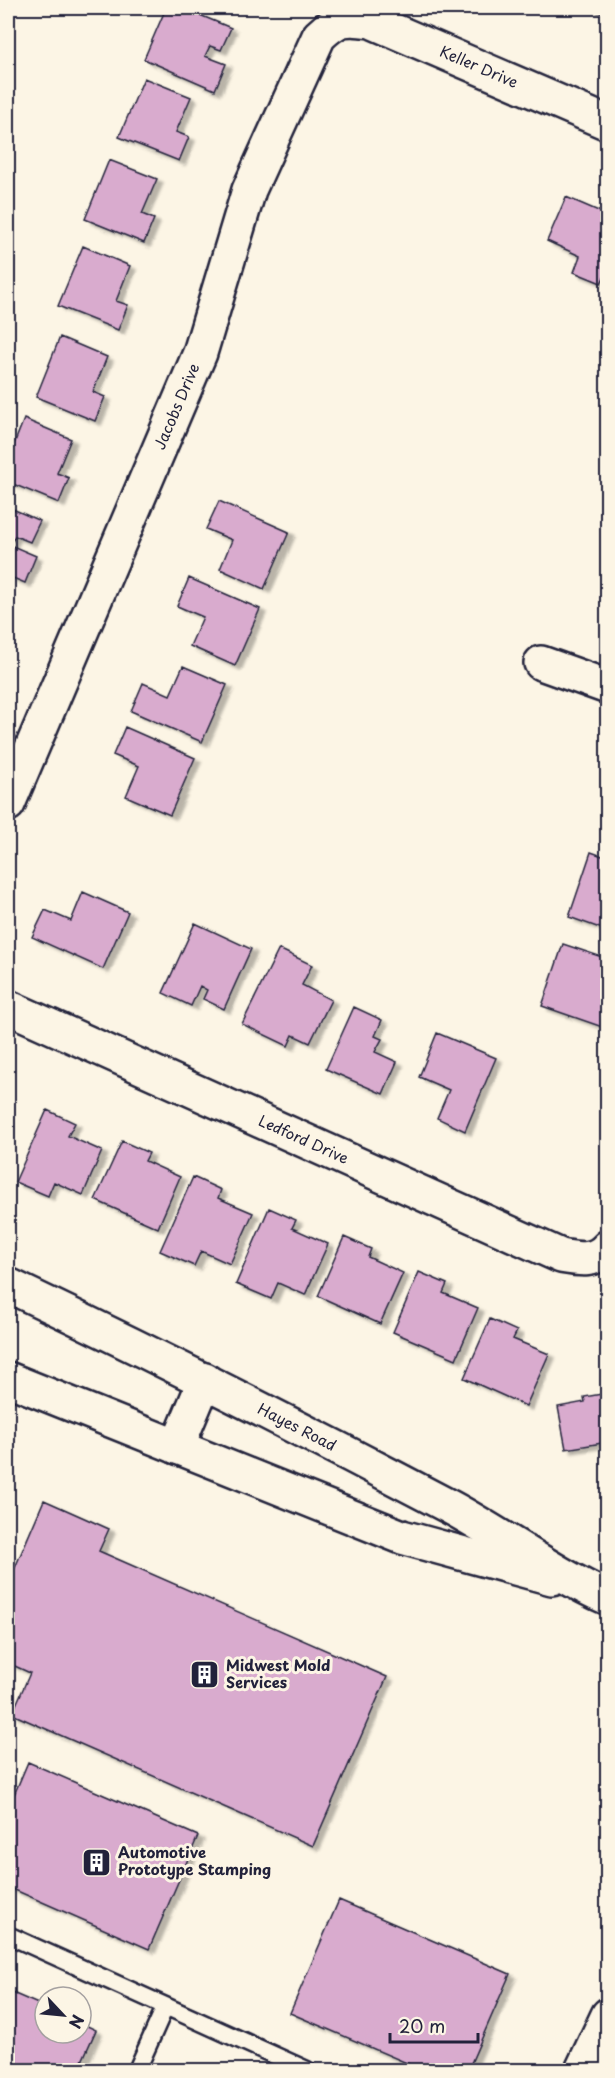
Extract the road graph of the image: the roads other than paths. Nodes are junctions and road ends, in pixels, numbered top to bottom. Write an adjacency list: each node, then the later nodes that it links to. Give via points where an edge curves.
1 (348, 17): 2 (street, Keller Drive, via 389,28); 5 (street, Jacobs Drive, via 318,36 274,131 249,190 200,353)
2 (608, 123)
3 (541, 663): 4 (street)
4 (608, 687)
5 (8, 804)
6 (8, 1008): 7 (street, Ledford Drive, via 561,1256 582,1260)
7 (604, 1251)
8 (8, 1286): 10 (street, Hayes Road)
9 (8, 1379): 11 (street, Hayes Road)
10 (205, 1380): 11 (street); 12 (street, Hayes Road, via 478,1522)
11 (177, 1447): 12 (street, Hayes Road, via 402,1537)
12 (594, 1592)
13 (8, 1935): 14 (lane)
14 (165, 2007): 16 (lane); 17 (lane)
15 (608, 2015): 18 (street)
16 (136, 2070)
17 (307, 2070)
18 (582, 2070)

